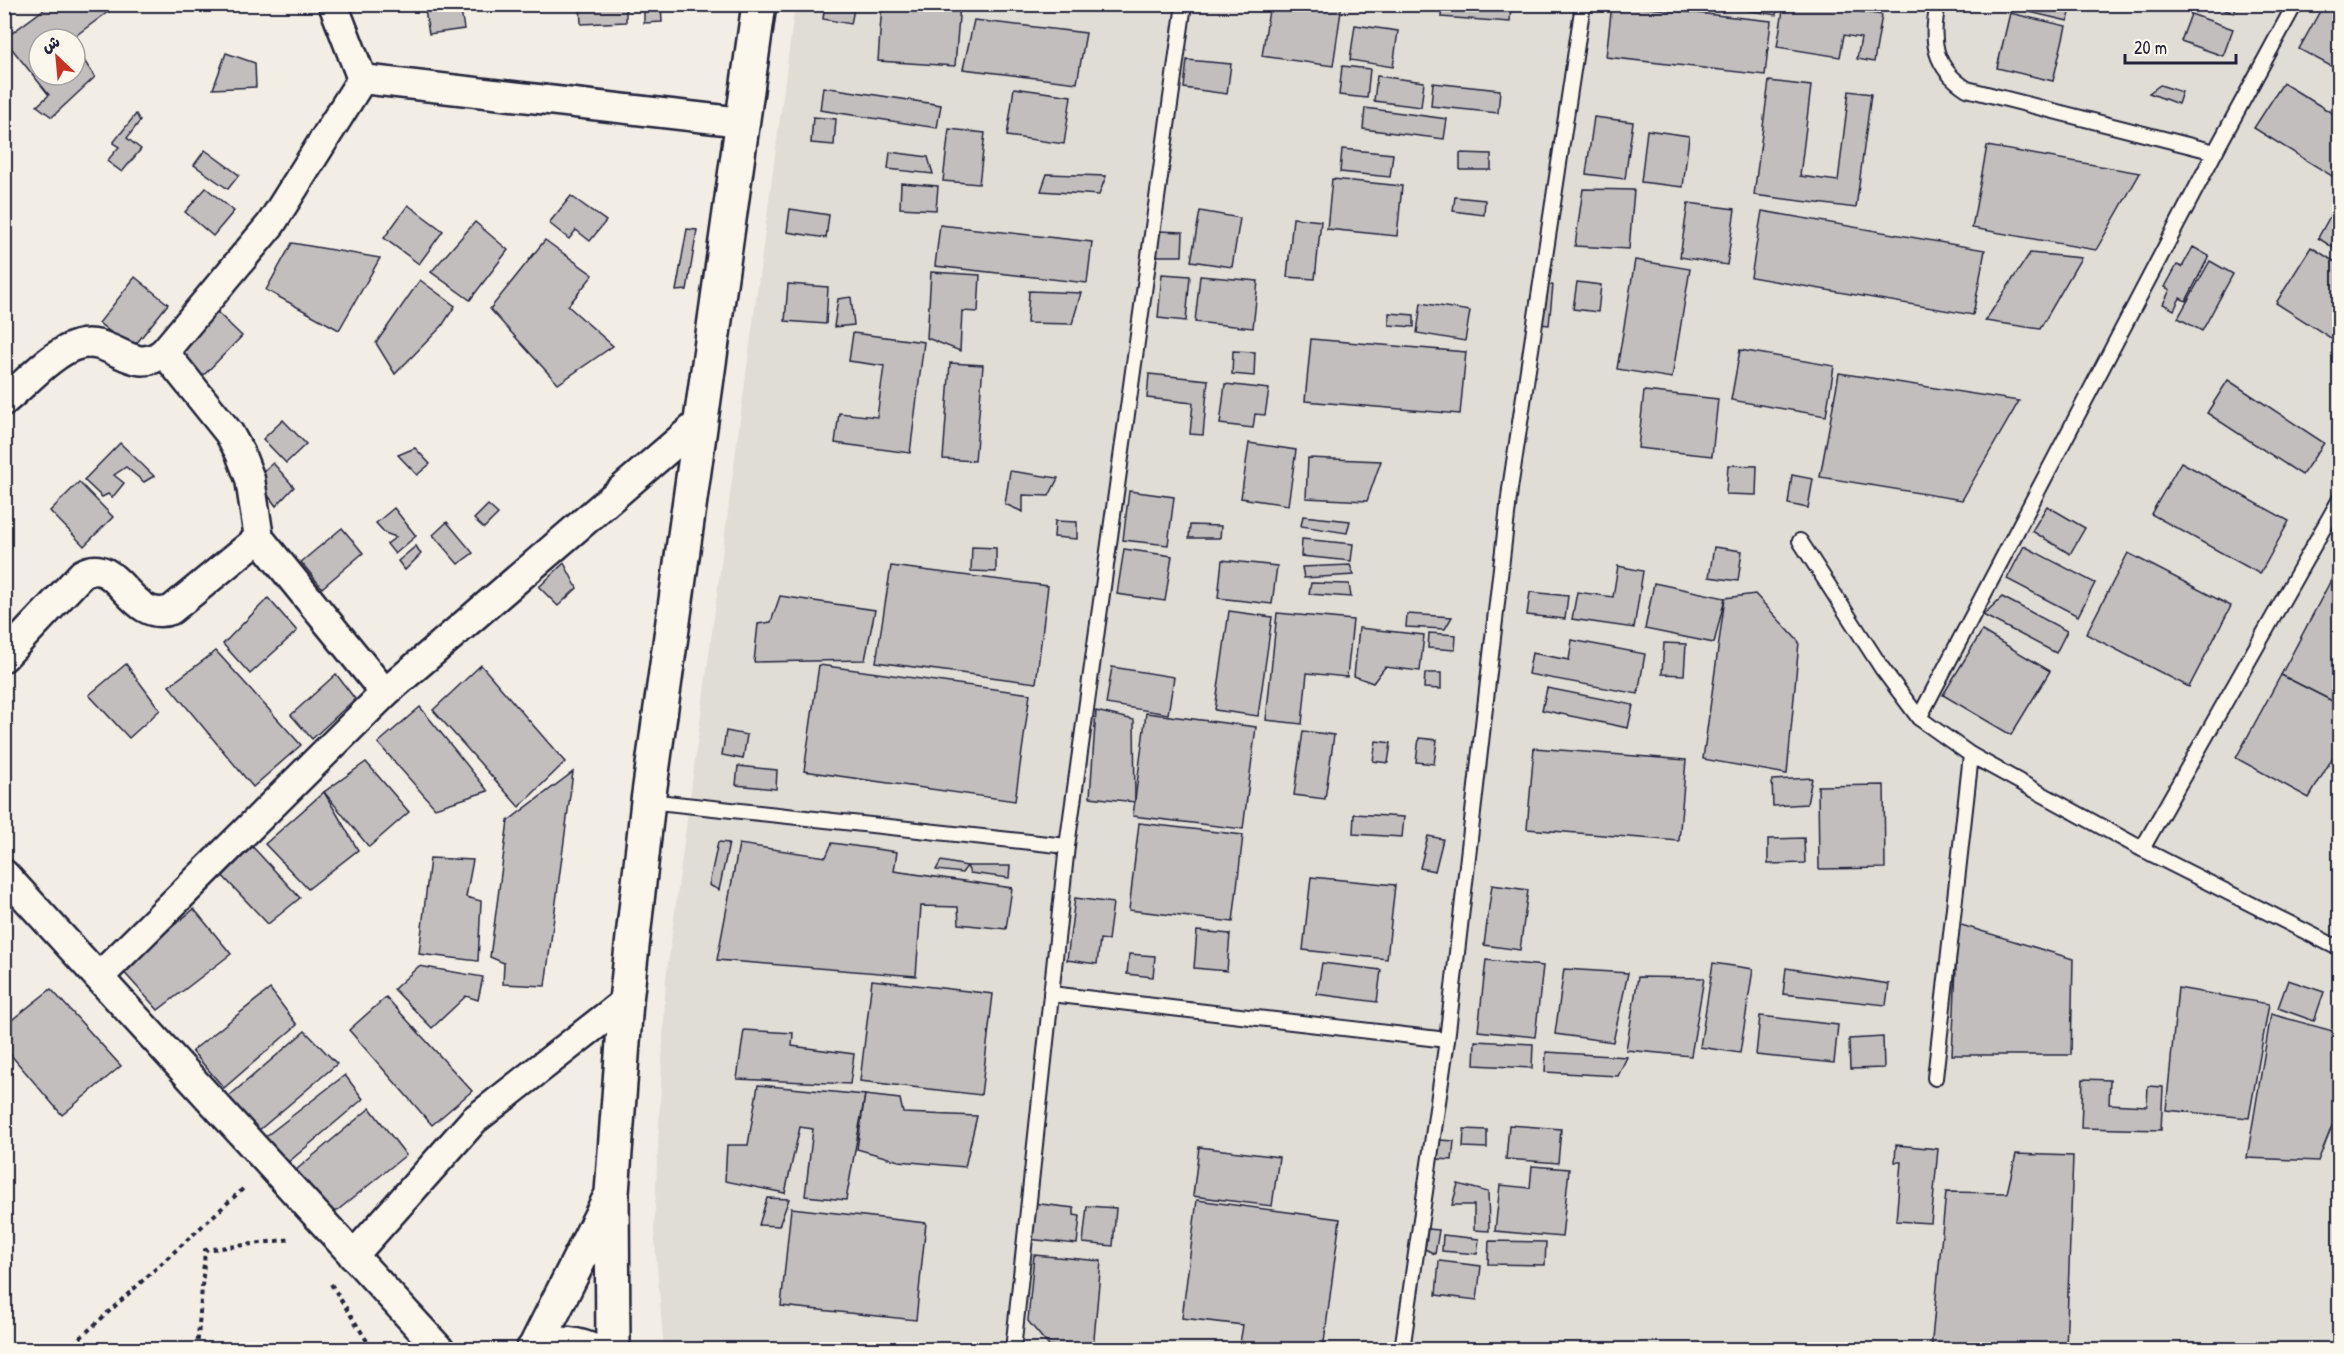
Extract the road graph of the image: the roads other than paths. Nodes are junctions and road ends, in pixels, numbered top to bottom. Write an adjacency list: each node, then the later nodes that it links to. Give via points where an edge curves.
1 (333, 4): 7 (street)
2 (759, 4): 8 (street)
3 (1184, 4): 21 (lane)
4 (1583, 4): 28 (lane, via 1510,489)
5 (1938, 4): 9 (lane, via 1934,25 1940,64 1967,89)
6 (2295, 4): 9 (lane)
7 (362, 79): 8 (street); 10 (street, via 271,224)
8 (742, 123): 12 (street)
9 (2215, 152): 18 (lane)
10 (164, 352): 11 (street, via 148,361 135,361 108,347 77,345 63,351); 14 (street, via 229,433 240,453 250,478)
11 (4, 401)
12 (701, 421): 17 (street); 20 (street)
13 (2340, 499): 22 (lane)
14 (259, 538): 16 (street, via 161,614 143,608 105,572 89,570); 17 (street)
15 (1800, 541): 18 (lane, via 1881,667)
16 (4, 657)
17 (385, 693): 25 (street)
18 (1919, 718): 19 (lane)
19 (1971, 755): 22 (lane); 29 (lane)
20 (648, 801): 21 (lane); 27 (street)
21 (1067, 846): 26 (lane)
22 (2142, 849): 24 (lane)
23 (4, 874): 25 (street)
24 (2340, 949)
25 (100, 976): 31 (street)
26 (1051, 994): 28 (lane); 36 (lane)
27 (626, 1001): 30 (street); 31 (street, via 474,1120)
28 (1448, 1040): 37 (lane)
29 (1935, 1078)
30 (612, 1193): 32 (street); 35 (street)
31 (353, 1256): 33 (street)
32 (534, 1349): 34 (street, via 555,1343 577,1344)
33 (440, 1350)
34 (590, 1350)
35 (613, 1350)
36 (1013, 1350)
37 (1402, 1350)

